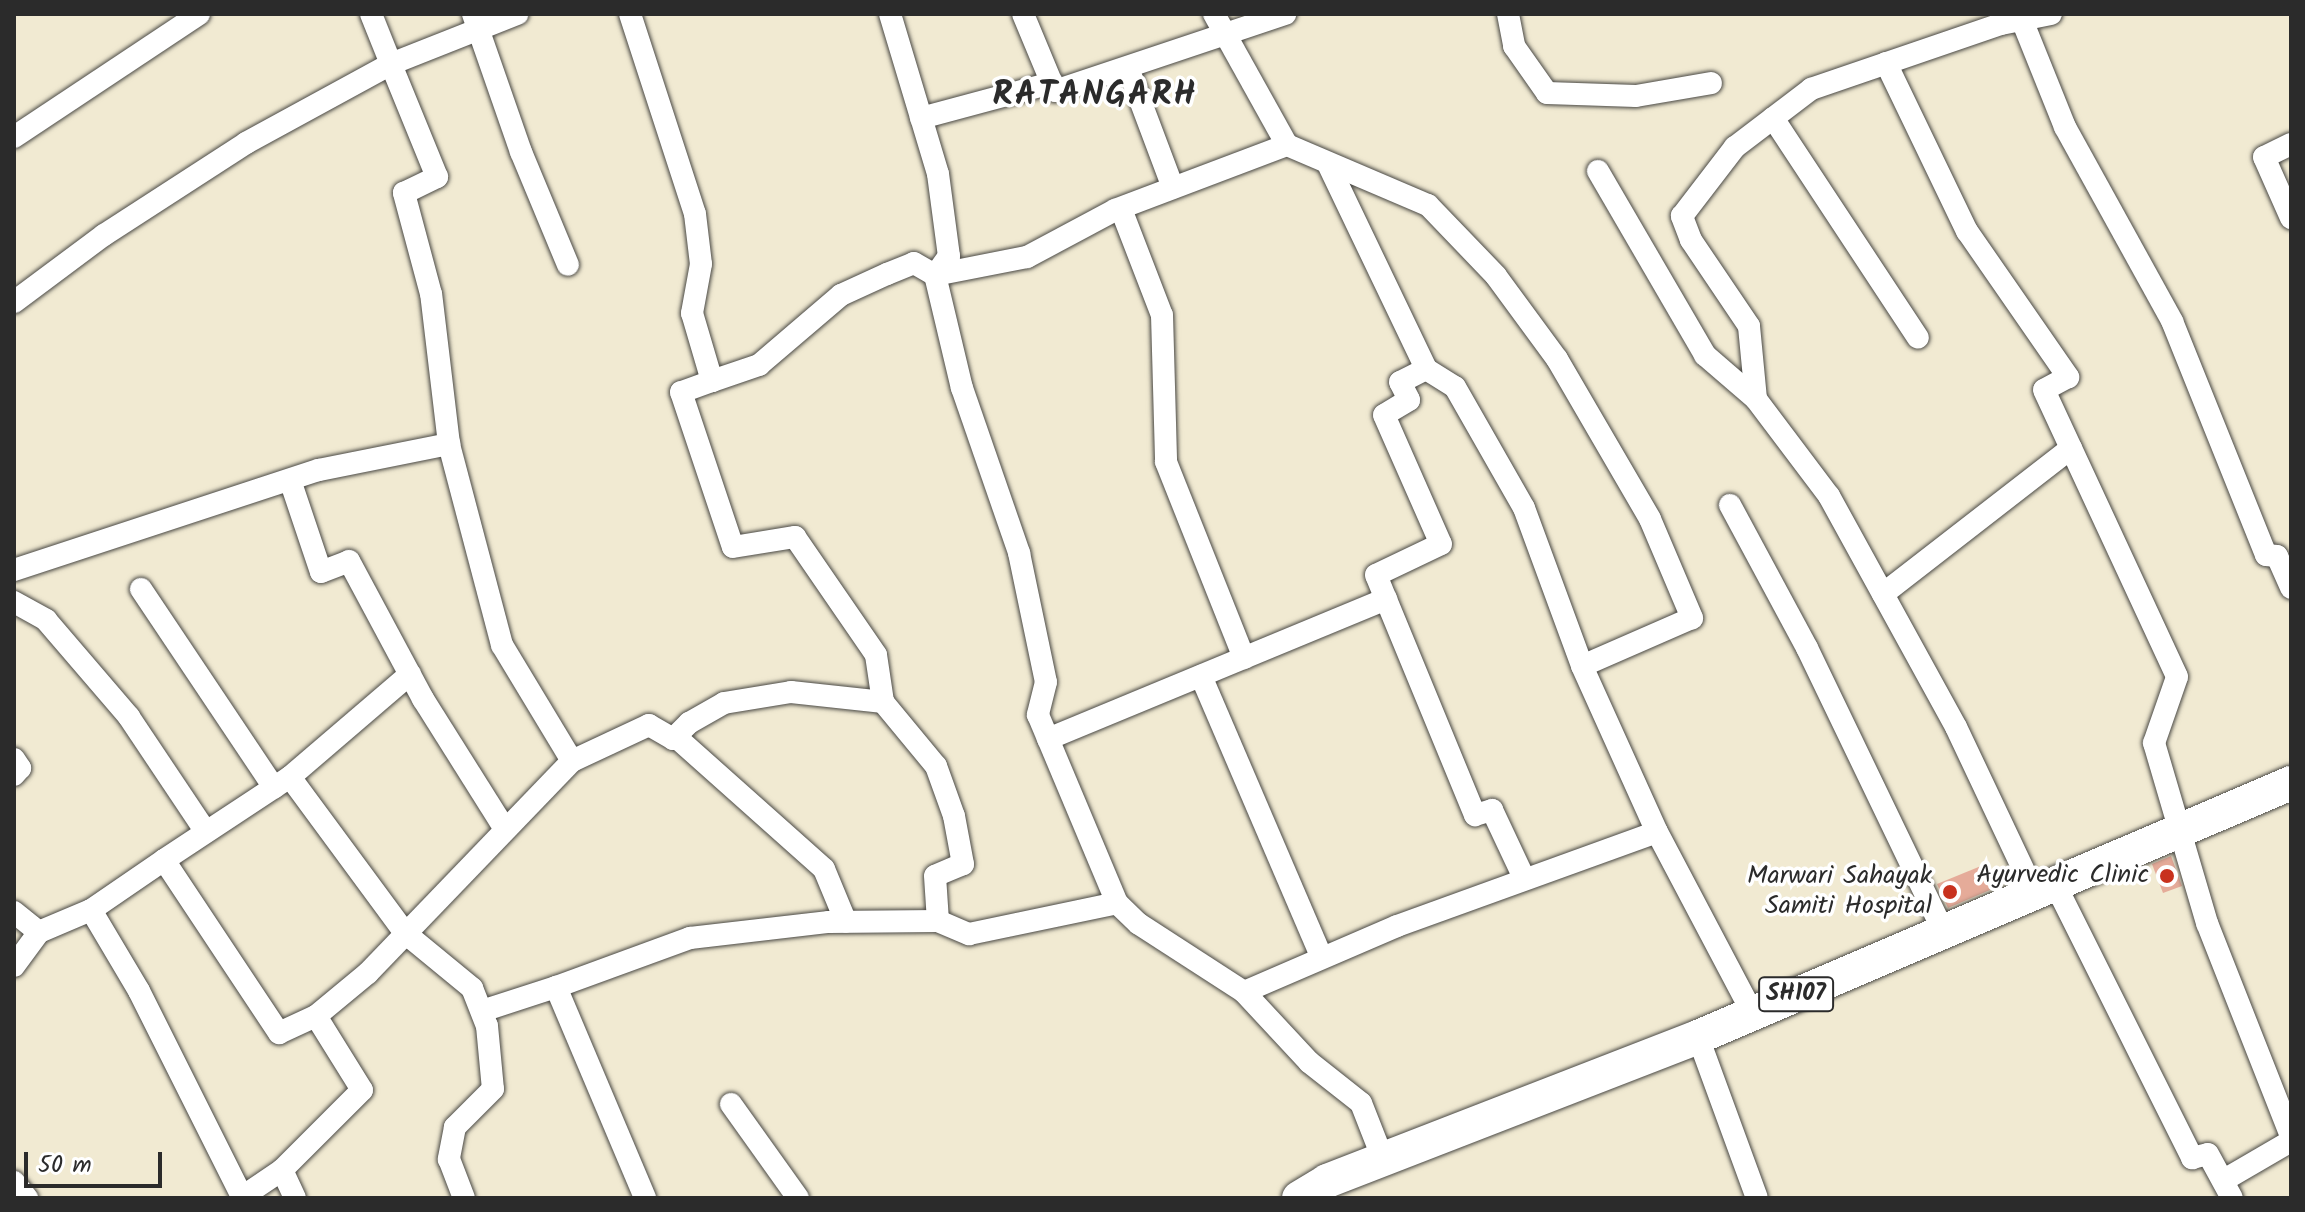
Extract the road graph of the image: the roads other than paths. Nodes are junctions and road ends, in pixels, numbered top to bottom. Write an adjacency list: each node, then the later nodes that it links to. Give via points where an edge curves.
1 (199, 14): 20 (street)
2 (371, 14): 14 (street)
3 (517, 14): 11 (street)
4 (630, 14): 33 (street, via 695,214 701,264 692,313)
5 (890, 14): 18 (street)
6 (1023, 14): 16 (street)
7 (1285, 14): 12 (street)
8 (1508, 14): 17 (street, via 1514,46 1547,93 1636,96)
9 (2051, 14): 10 (street)
10 (2022, 20): 13 (street); 40 (street, via 2065,127 2172,321 2266,555 2277,556)
11 (476, 21): 14 (street); 28 (street, via 521,152)
12 (1218, 25): 15 (street); 22 (street)
13 (1886, 63): 19 (street, via 1811,89); 36 (street, via 1967,231 2068,377 2044,390)
14 (391, 64): 30 (street, via 246,143 104,235); 35 (street, via 437,177 404,193 431,294)
15 (1128, 68): 16 (street, via 1055,91); 25 (street)
16 (1052, 83): 18 (street)
17 (1711, 83)
18 (921, 118): 29 (street, via 938,174 949,256)
19 (1773, 118): 31 (street); 34 (street, via 1735,147 1682,216 1691,240 1749,326)
20 (16, 132)
21 (2291, 144): 27 (street, via 2264,157)
22 (1287, 145): 23 (street); 25 (street)
23 (1328, 164): 32 (street); 46 (street, via 1428,205 1496,276 1557,359 1650,519 1692,618)
24 (1598, 171): 34 (street, via 1705,355)
25 (1173, 188): 26 (street)
26 (1121, 209): 29 (street, via 1027,257); 45 (street, via 1162,315 1166,462)
27 (2291, 218)
28 (568, 265)
29 (935, 275): 33 (street, via 914,263 841,295 759,365); 51 (street, via 962,388 1019,553 1046,682 1038,715)
30 (14, 302)
31 (1918, 338)
32 (1426, 369): 43 (street, via 1400,382 1409,400 1384,415 1441,544 1376,575); 46 (street, via 1455,387 1524,508)
33 (712, 381): 49 (street, via 681,392 733,547 795,537 876,655)
34 (1756, 399): 42 (street, via 1829,496)
35 (449, 444): 37 (street); 53 (street, via 502,645)
36 (2071, 448): 42 (street); 60 (street, via 2177,677 2154,743)
37 (290, 480): 39 (street); 47 (street, via 321,572 349,561)
38 (1730, 505): 69 (street, via 1807,648)
39 (14, 570)
40 (2291, 588)
41 (141, 589): 55 (street)
42 (1883, 594): 63 (street)
43 (1386, 599): 45 (street); 62 (street, via 1475,815 1492,810)
44 (14, 601): 58 (street, via 46,620 129,717)
45 (1244, 658): 48 (street)
46 (1582, 666): 59 (street)
47 (410, 674): 55 (street); 57 (street)
48 (1201, 676): 51 (street); 72 (street)
49 (883, 702): 50 (street, via 791,692 724,703); 67 (street, via 936,766 954,816 963,864 935,876)
50 (676, 737): 53 (street, via 649,725); 68 (street, via 824,869)
51 (1048, 739): 64 (street)
52 (14, 759): 54 (street, via 20,768)
53 (572, 761): 57 (street)
54 (14, 775)
55 (282, 782): 58 (street); 71 (street)
56 (2291, 783): 60 (main road, SH107)
57 (505, 829): 71 (street)
58 (206, 832): 61 (street)
59 (1657, 832): 62 (street); 77 (street)
60 (2181, 833): 63 (main road, SH107); 81 (street, via 2207,923)
61 (164, 860): 65 (street); 78 (street, via 279,1033)
62 (1524, 878): 72 (street)
63 (2043, 886): 69 (main road, SH107); 85 (street, via 2192,1158 2208,1154)
64 (1117, 903): 67 (street, via 969,934); 75 (street, via 1139,924)
65 (91, 910): 70 (street); 86 (street, via 139,991)
66 (14, 912): 70 (street)
67 (938, 921): 68 (street)
68 (846, 922): 74 (street, via 690,938)
69 (1943, 930): 77 (main road, SH107)
70 (39, 932): 73 (street)
71 (405, 933): 76 (street, via 472,988); 78 (street, via 368,973)
72 (1321, 956): 75 (street)
73 (14, 966)
74 (556, 987): 76 (street); 90 (street)
75 (1244, 992): 82 (street, via 1309,1062 1361,1103)
76 (482, 1011): 89 (street, via 493,1089 455,1127 449,1159)
77 (1752, 1012): 79 (main road, SH107)
78 (316, 1016): 83 (street, via 362,1090)
79 (1698, 1037): 82 (main road, SH107); 93 (street)
80 (731, 1104): 91 (street)
81 (2291, 1138): 85 (street)
82 (1383, 1159): 92 (main road, SH107)
83 (282, 1170): 86 (street); 88 (street)
84 (14, 1182): 87 (street)
85 (2228, 1189)
86 (241, 1197)
87 (27, 1198)
88 (295, 1198)
89 (464, 1198)
90 (645, 1198)
91 (798, 1198)
92 (1299, 1198)
93 (1757, 1198)

